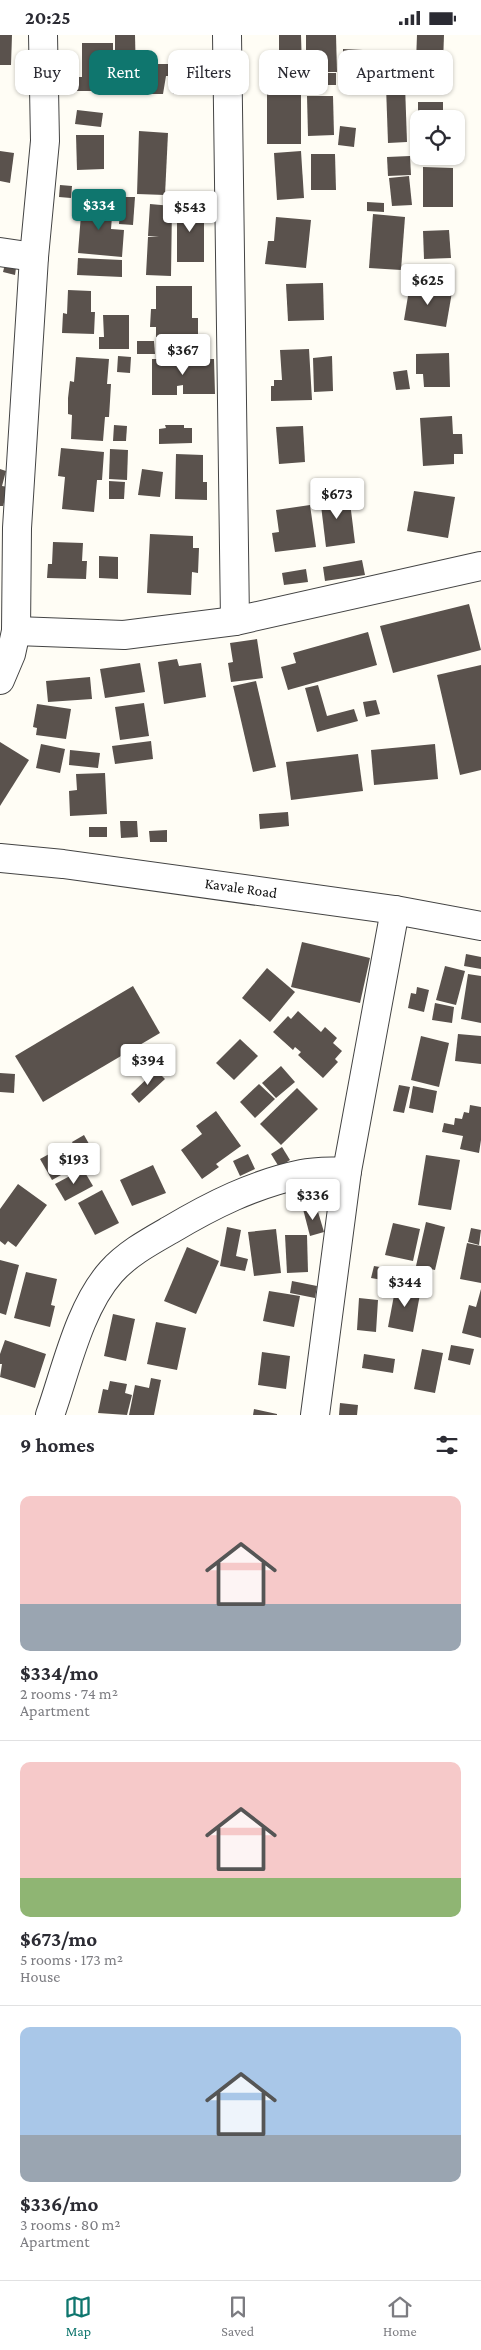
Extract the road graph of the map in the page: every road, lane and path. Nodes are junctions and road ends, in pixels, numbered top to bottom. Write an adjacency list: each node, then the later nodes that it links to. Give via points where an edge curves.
1 (43, 35): 4 (street, via 45,141)
2 (228, 35): 7 (street)
3 (0, 252): 4 (street)
4 (34, 257): 5 (street)
5 (8, 526): 8 (street)
6 (481, 566): 7 (street)
7 (235, 621): 8 (street, via 124,635)
8 (16, 631): 9 (street)
9 (0, 680)
10 (0, 858): 11 (street, Kavale Road, via 73,865)
11 (395, 910): 12 (street, Kavale Road); 13 (street)
12 (481, 926)
13 (347, 1171): 14 (street, via 304,1174 254,1187 203,1211 142,1246 111,1272 92,1301); 15 (street)
14 (50, 1415)
15 (315, 1415)

